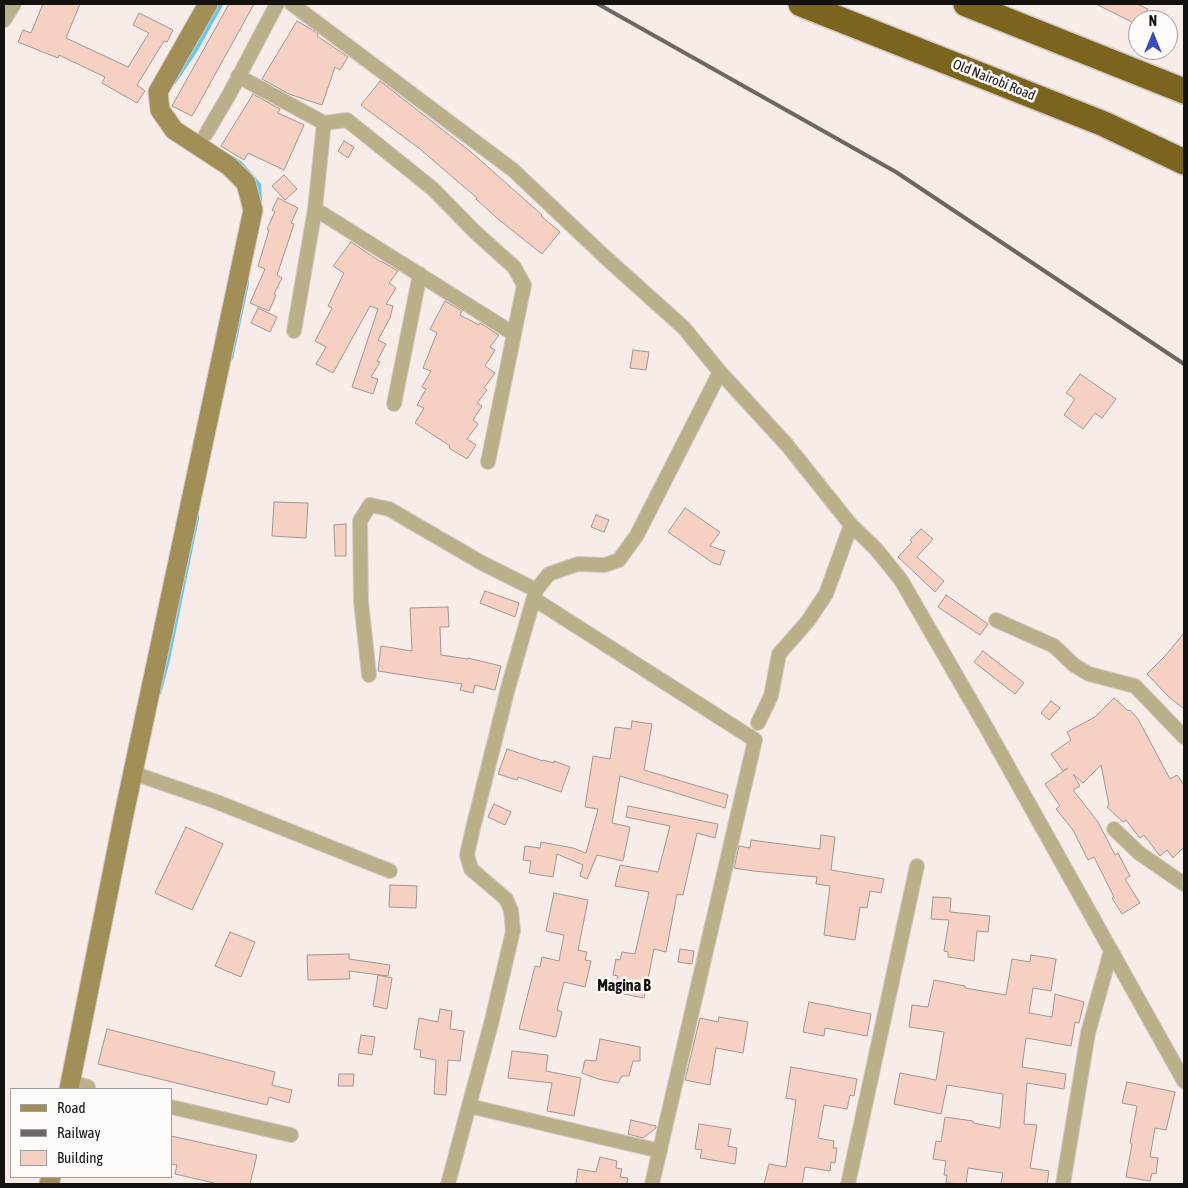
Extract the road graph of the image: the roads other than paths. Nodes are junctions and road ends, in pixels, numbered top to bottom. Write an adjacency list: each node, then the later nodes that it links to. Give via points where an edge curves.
1 (14, 4): 7 (street)
2 (208, 4): 26 (street, via 158,92 160,110 174,130 229,166 246,183 253,210)
3 (278, 4): 8 (street)
4 (292, 4): 17 (street, via 513,170 684,328)
5 (801, 4): 12 (highway, Old Nairobi Road, via 1104,124)
6 (966, 4): 9 (highway)
7 (4, 20)
8 (238, 76): 10 (street); 11 (street)
9 (1184, 91)
10 (324, 123): 13 (street); 16 (street, via 347,120 433,190 514,267 524,285)
11 (206, 134)
12 (1184, 162)
13 (315, 209): 14 (street); 15 (street)
14 (420, 274): 16 (street); 18 (street)
15 (294, 331)
16 (514, 334): 19 (street)
17 (720, 372): 20 (street, via 787,445); 21 (street, via 637,535 619,560 605,565 578,564 549,574)
18 (394, 404)
19 (488, 462)
20 (851, 525): 24 (street, via 826,594 779,654 771,696); 31 (street, via 876,549 900,580)
21 (535, 595): 23 (street, via 390,509 370,505 360,521 361,601); 34 (street, via 508,688 467,855 471,869 506,899 511,910 513,931); 37 (street, via 755,740)
22 (996, 620): 25 (street, via 1054,646 1088,674 1135,686)
23 (369, 675)
24 (758, 723)
25 (1184, 736)
26 (133, 773): 29 (street, via 217,802); 33 (street)
27 (1114, 829): 30 (street, via 1139,853)
28 (917, 866): 40 (street)
29 (390, 872)
30 (1184, 884)
31 (1111, 951): 32 (street); 41 (street, via 1088,1033)
32 (1184, 1081)
33 (76, 1086)
34 (469, 1106): 37 (street); 38 (street)
35 (172, 1107): 36 (street)
36 (291, 1135)
37 (660, 1151): 39 (street)
38 (448, 1184)
39 (652, 1184)
40 (848, 1184)
41 (1063, 1184)

